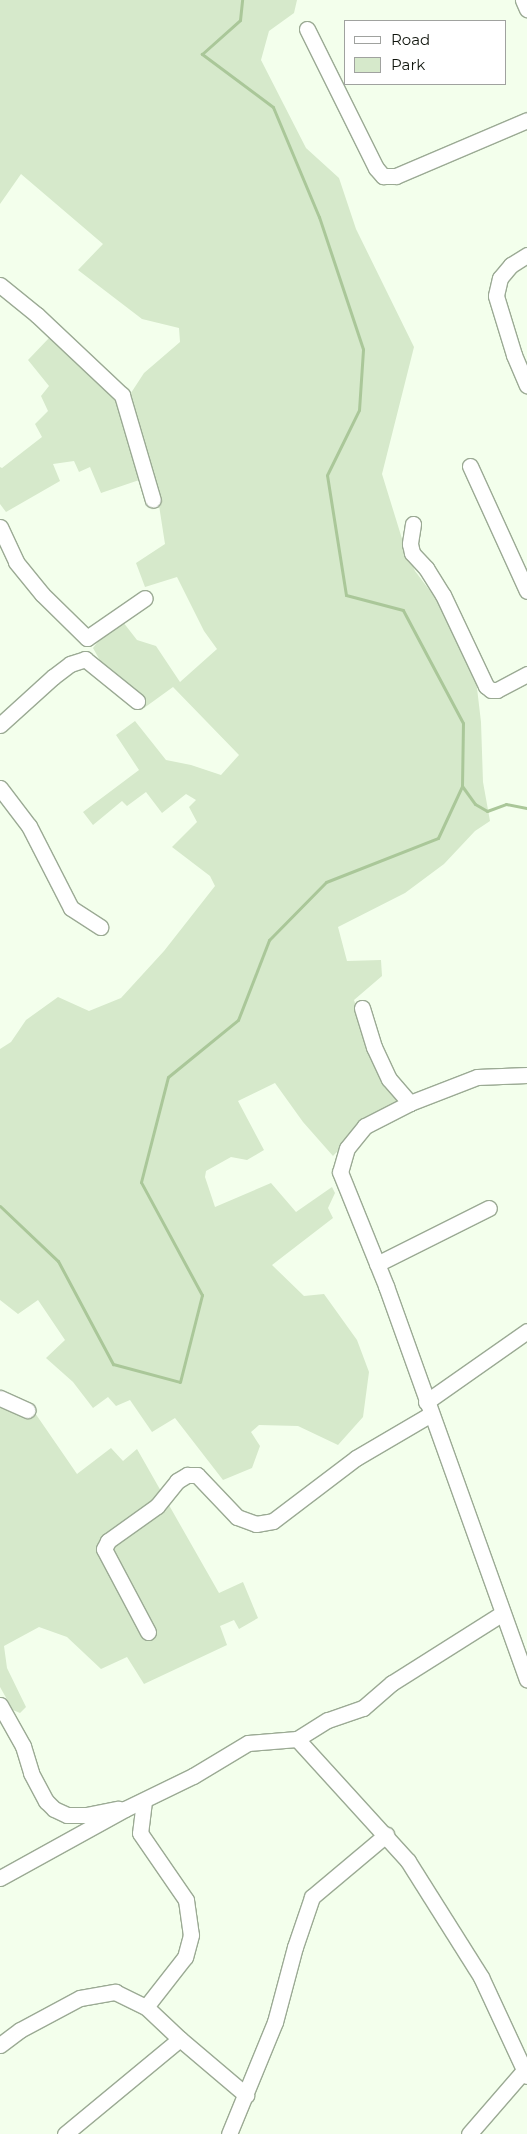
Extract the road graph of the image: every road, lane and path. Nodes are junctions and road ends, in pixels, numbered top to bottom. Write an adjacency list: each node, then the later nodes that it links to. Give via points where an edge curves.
1 (523, 0): 2 (street)
2 (527, 9)
3 (306, 29): 4 (street, via 383,176 396,176)
4 (527, 120)
5 (527, 254): 7 (street, via 500,278 496,296)
6 (0, 285): 9 (street, via 122,395)
7 (527, 385)
8 (470, 466): 12 (street)
9 (153, 500)
10 (413, 524): 16 (street, via 412,553 443,595 486,686 497,690)
11 (0, 527): 14 (street, via 16,562 42,594)
12 (527, 591)
13 (145, 598): 14 (street)
14 (87, 638): 15 (street)
15 (85, 659): 17 (street); 18 (street, via 70,664 53,677)
16 (527, 674)
17 (137, 701)
18 (0, 725)
19 (0, 788): 20 (street, via 29,826 71,908)
20 (100, 927)
21 (362, 1008): 23 (street, via 374,1048 390,1079)
22 (527, 1074): 23 (street, via 477,1076)
23 (410, 1103): 25 (street, via 365,1126 347,1148 340,1172)
24 (489, 1208): 25 (street)
25 (377, 1264): 28 (street)
26 (527, 1331): 28 (street)
27 (0, 1398): 29 (street)
28 (429, 1408): 30 (street); 31 (street, via 273,1521 256,1524 238,1517 197,1475 187,1475 177,1481 157,1506 108,1540 104,1549)
29 (27, 1410)
30 (502, 1614): 32 (street); 34 (street, via 392,1683 363,1708 328,1720)
31 (148, 1632)
32 (527, 1680)
33 (3, 1714): 36 (street, via 23,1746 31,1773 46,1801 54,1809 67,1814 86,1814)
34 (297, 1739): 35 (street, via 248,1743); 37 (street)
35 (144, 1801): 36 (street); 39 (street, via 140,1833 186,1900 191,1935 185,1957)
36 (124, 1809): 38 (street)
37 (386, 1835): 42 (street, via 408,1861 481,1976); 43 (street, via 312,1897 275,2022)
38 (0, 1878)
39 (146, 2006): 40 (street); 41 (street, via 115,1992 80,1998 20,2030)
40 (180, 2039): 43 (street); 44 (street)
41 (0, 2045)
42 (526, 2072): 46 (street)
43 (246, 2095): 45 (street)
44 (65, 2134)
45 (230, 2134)
46 (470, 2134)

